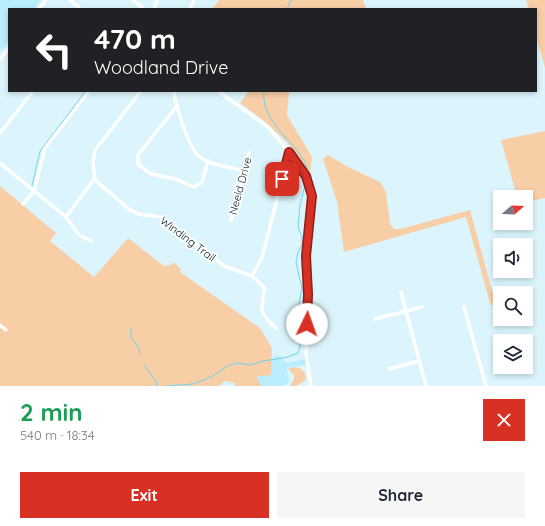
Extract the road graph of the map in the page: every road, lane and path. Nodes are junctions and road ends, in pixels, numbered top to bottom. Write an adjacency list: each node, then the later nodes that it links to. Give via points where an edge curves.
1 (46, 0): 4 (street)
2 (70, 0): 5 (street)
3 (133, 0): 6 (street)
4 (40, 8)
5 (80, 8)
6 (143, 8)
7 (8, 49): 8 (street)
8 (0, 59)
9 (32, 92): 15 (street)
10 (88, 92): 22 (street, via 45,148)
11 (140, 92): 21 (street, via 96,148 93,160)
12 (174, 92): 14 (street)
13 (219, 92): 17 (street, via 268,127)
14 (177, 106): 18 (street, via 194,151); 18 (street, via 138,155 138,164 151,174 175,178 194,187 202,182)
15 (0, 133)
16 (249, 152): 20 (street, Neeld Drive)
17 (289, 152): 27 (street, via 262,258); 38 (street, via 305,174 312,201 306,256 306,354)
18 (208, 161): 20 (street)
19 (0, 163): 22 (street)
20 (244, 171): 25 (street, Neeld Drive)
21 (94, 178): 24 (street); 27 (street, Winding Trail, via 129,209 138,214 161,217 224,266)
22 (34, 191): 23 (street); 24 (street)
23 (23, 204)
24 (66, 217): 26 (street, via 79,235)
25 (231, 220)
26 (91, 241)
27 (252, 276): 34 (street, via 264,287 262,312)
28 (401, 292): 31 (street)
29 (422, 307): 31 (street)
30 (464, 307): 40 (street)
31 (406, 311): 32 (street); 36 (street)
32 (375, 319)
33 (0, 325): 35 (street)
34 (276, 328)
35 (6, 330)
36 (419, 361): 37 (street); 39 (street)
37 (389, 369)
38 (311, 386)
39 (426, 386)
40 (486, 386)

